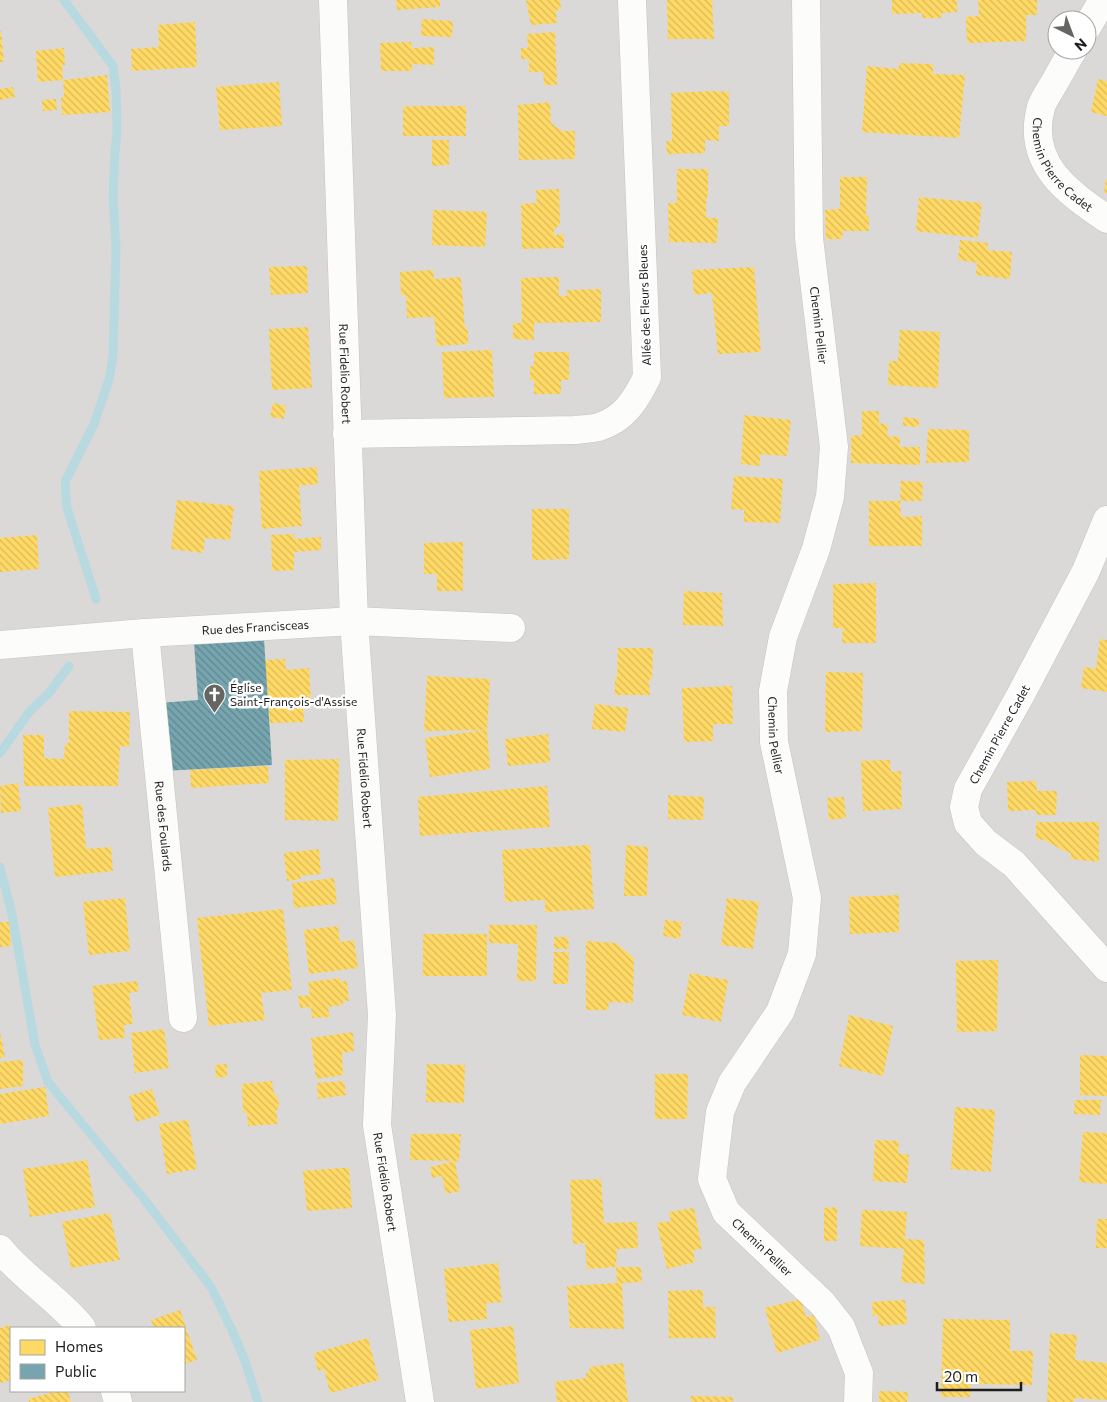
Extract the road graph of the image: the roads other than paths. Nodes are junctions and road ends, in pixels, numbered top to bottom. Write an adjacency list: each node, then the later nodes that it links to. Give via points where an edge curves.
1 (333, 0): 6 (street, Rue Fidelio Robert)
2 (632, 0): 6 (street, Allée des Fleurs Bleues, via 647,377 637,398 621,415 599,427 575,430)
3 (806, 0): 18 (street, Chemin Pellier, via 809,238 834,447 830,497 816,549 783,637 773,691 774,742 807,898 802,954 780,1012 732,1083 720,1112 712,1179 726,1212 822,1303 841,1327 858,1373)
4 (1067, 60): 5 (street, Chemin Pierre Cadet, via 1042,106 1037,136 1044,162 1061,183)
5 (1107, 219)
6 (348, 434): 9 (street, Rue Fidelio Robert)
7 (1107, 520): 8 (street, Chemin Pierre Cadet)
8 (1096, 572): 13 (street, Chemin Pierre Cadet, via 1020,696 968,789 964,807 968,823 986,843 1014,864)
9 (354, 621): 10 (street, Rue des Francisceas); 11 (street, Rue des Francisceas); 17 (street, Rue Fidelio Robert, via 382,1015 377,1125)
10 (511, 628)
11 (145, 633): 12 (street, Rue des Francisceas); 14 (street, Rue des Foulards)
12 (0, 644)
13 (1107, 968)
14 (183, 1018)
15 (0, 1250): 16 (street)
16 (81, 1327)
17 (420, 1402)
18 (858, 1402)

